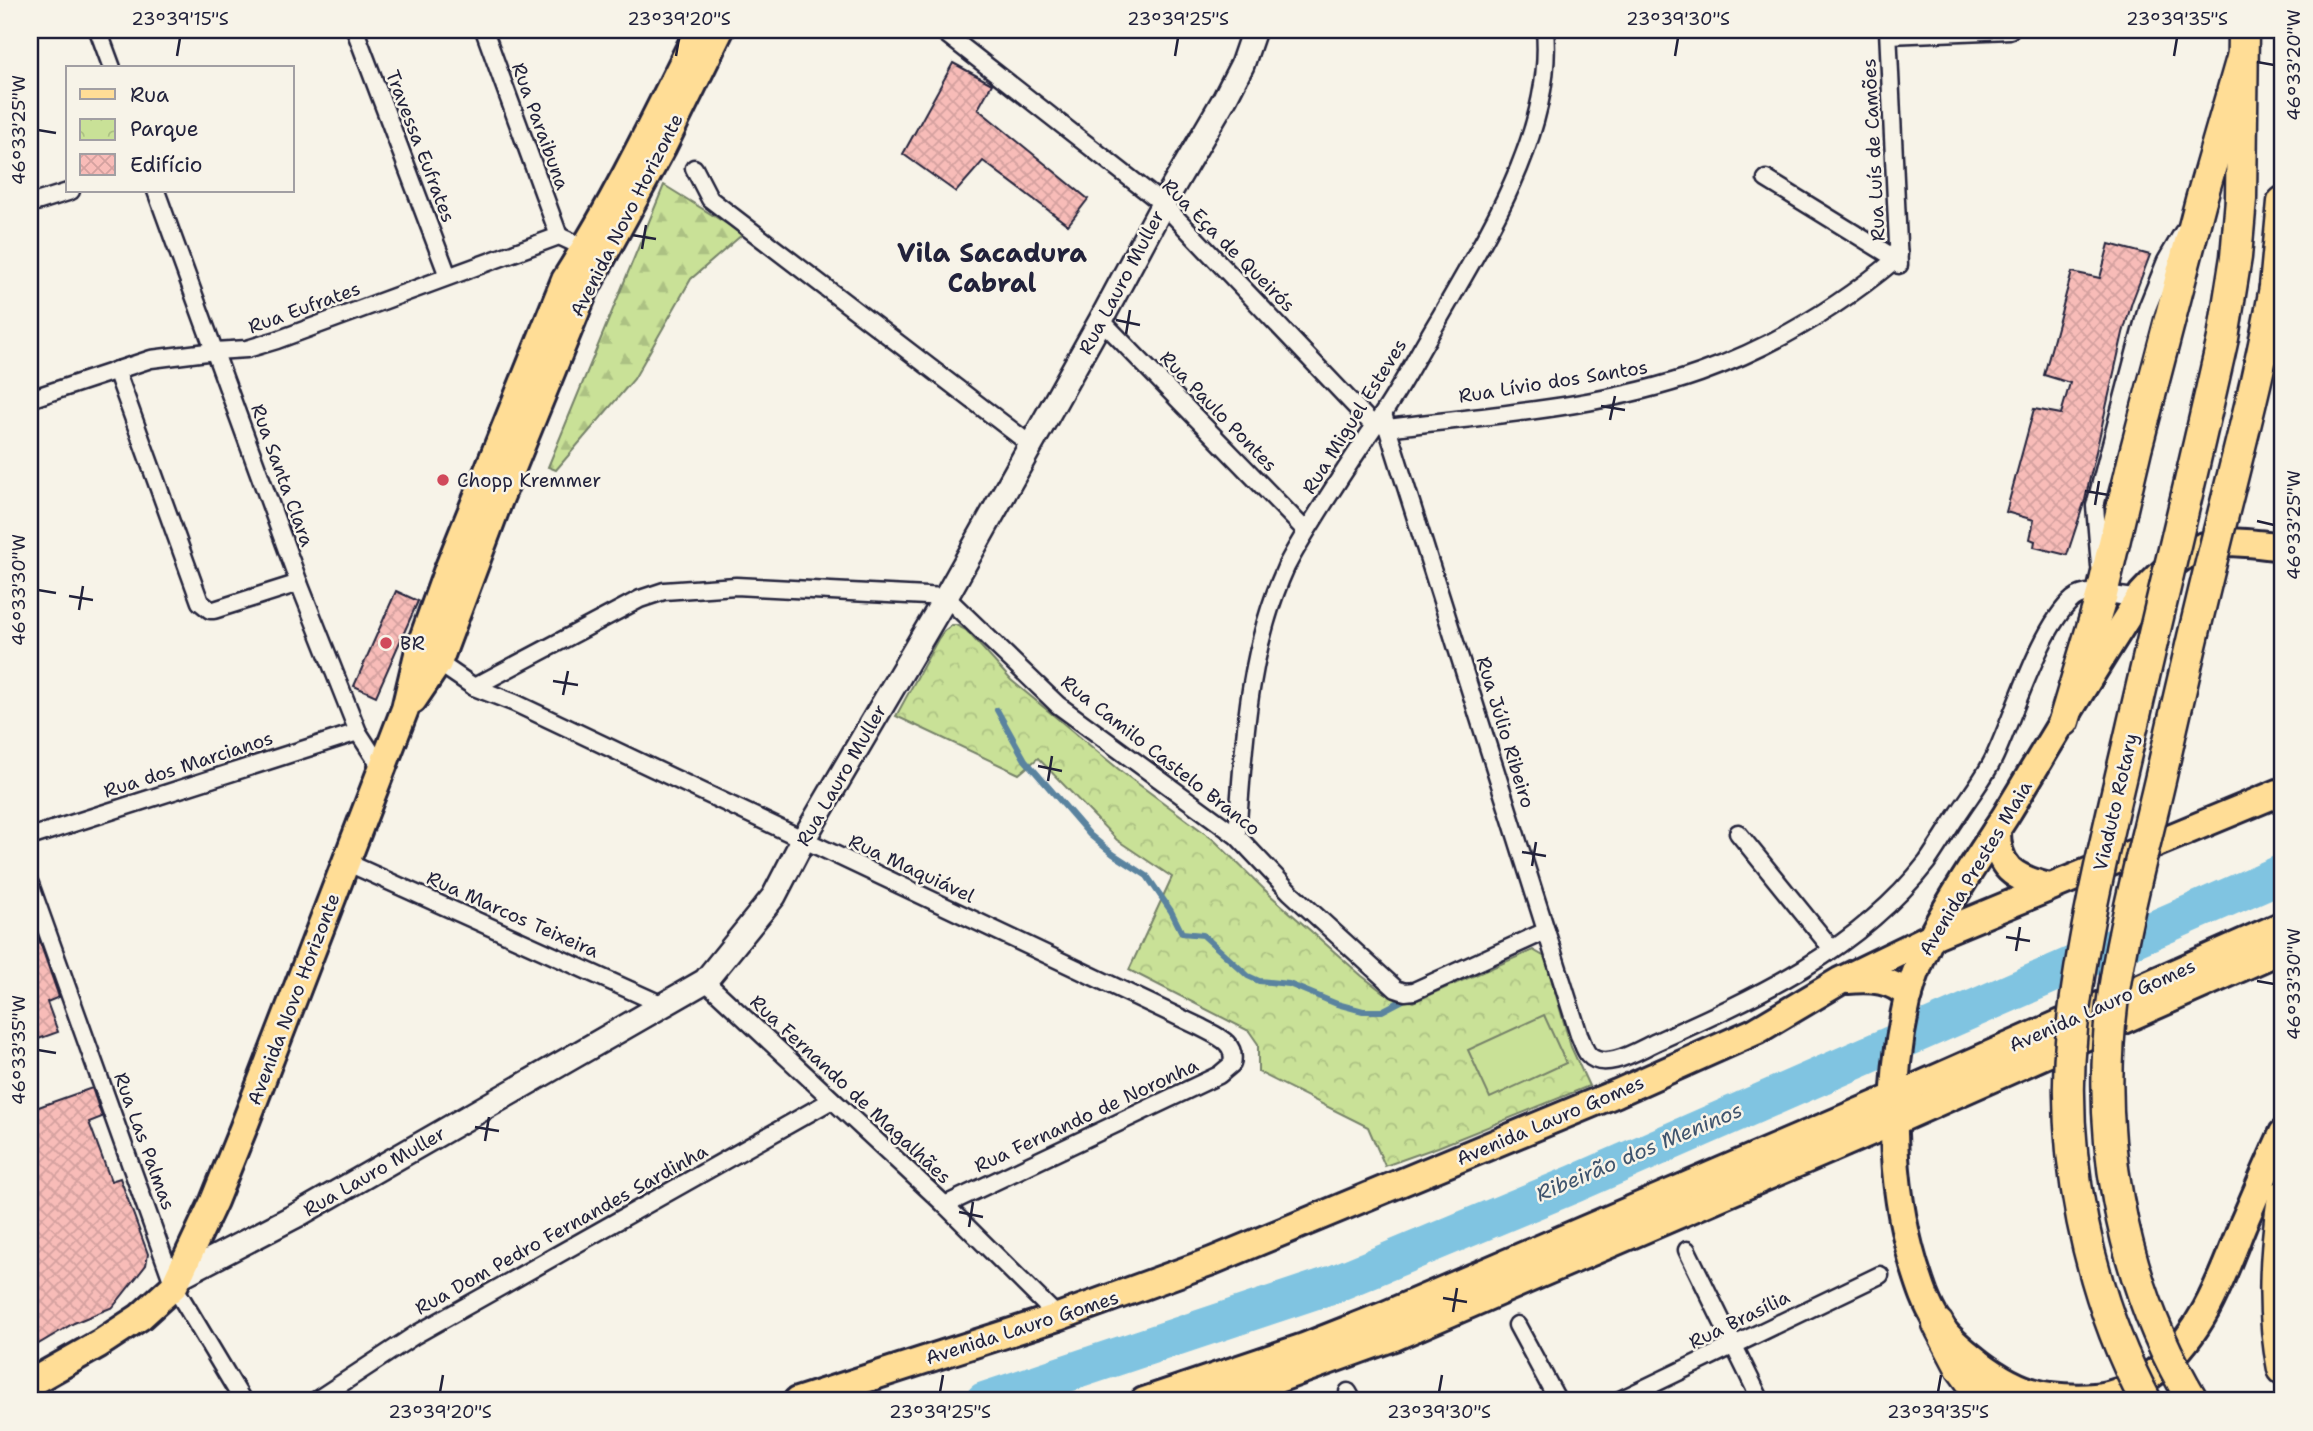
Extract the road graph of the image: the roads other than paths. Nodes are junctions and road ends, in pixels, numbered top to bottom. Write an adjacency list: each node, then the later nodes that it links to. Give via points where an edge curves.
1 (98, 30): 12 (street)
2 (355, 30): 23 (street, Travessa Eufrates)
3 (484, 30): 20 (street, Rua Paraibuna)
4 (699, 30): 21 (main road, Avenida Novo Horizonte)
5 (720, 30): 38 (main road, Avenida Novo Horizonte, via 580,300 499,500)
6 (941, 30): 19 (street, Rua Eça de Queirós)
7 (1254, 30): 19 (street, Rua Lauro Muller, via 1225,98)
8 (1545, 30): 28 (street, Rua Miguel Esteves, via 1540,101 1511,184)
9 (2010, 30): 10 (street)
10 (1889, 33): 22 (street, Rua Luís de Camões)
11 (2243, 44): 35 (highway); 85 (highway, Viaduto Rotary, bridge, via 2241,200 2223,338 2096,882 2072,1031 2072,1138 2086,1236 2113,1330)
12 (111, 66)
13 (694, 168): 29 (street, via 710,199)
14 (1766, 179): 22 (street)
15 (68, 192): 18 (street)
16 (156, 192): 25 (street, Rua Santa Clara)
17 (2283, 202): 86 (highway, Viaduto Rotary, bridge, via 2275,287 2130,910 2108,1046 2109,1128 2123,1223 2158,1333)
18 (30, 204)
19 (1163, 204): 24 (street, Rua Lauro Muller); 28 (street, Rua Eça de Queirós)
20 (559, 236): 21 (street); 23 (street, Rua Eufrates)
21 (585, 248): 38 (main road, Avenida Novo Horizonte, via 565,279 447,572)
22 (1898, 261): 28 (street, Rua Lívio dos Santos, via 1797,330 1700,373 1609,398)
23 (448, 276): 25 (street, Rua Eufrates, via 277,340 247,349)
24 (1101, 320): 29 (street, Rua Lauro Muller); 30 (street, Rua Paulo Pontes)
25 (215, 351): 26 (street, Rua Eufrates, via 151,359); 34 (street, Rua Santa Clara)
26 (116, 370): 27 (street, Rua Eufrates); 34 (street, via 200,602 214,610)
27 (30, 399)
28 (1382, 422): 30 (street, Rua Miguel Esteves); 53 (street, Rua Júlio Ribeiro)
29 (1031, 445): 36 (street, Rua Lauro Muller)
30 (1306, 531): 46 (street, Rua Miguel Esteves, via 1268,615 1250,684)
31 (2256, 544): 32 (main road, Avenida Prestes Maia); 33 (main road); 37 (main road, Avenida Prestes Maia, via 2207,544 2186,553)
32 (2283, 547)
33 (2283, 558)
34 (299, 583): 41 (street, Rua Santa Clara)
35 (2102, 594): 37 (street); 40 (highway); 55 (street, via 2079,595 2056,621 1993,762 1927,861 1861,928)
36 (946, 597): 39 (street, via 736,586 664,591 640,599); 46 (street, Rua Camilo Castelo Branco, via 1058,705); 48 (street, Rua Lauro Muller)
37 (2140, 598): 40 (main road, Avenida Prestes Maia)
38 (429, 656): 39 (street, Rua Maquiável); 42 (main road, Avenida Novo Horizonte)
39 (474, 687): 48 (street, Rua Maquiável)
40 (2064, 721): 44 (main road, Avenida Prestes Maia)
41 (358, 732): 42 (street, Rua Santa Clara); 47 (street, Rua dos Marcianos)
42 (382, 769): 49 (main road, Avenida Novo Horizonte)
43 (2283, 791): 51 (main road, Avenida Lauro Gomes)
44 (1997, 829): 51 (main road, via 1996,844 2008,870); 54 (main road, Avenida Prestes Maia)
45 (1738, 833): 55 (street)
46 (1237, 836): 53 (street, Rua Camilo Castelo Branco, via 1290,892 1396,989 1408,992)
47 (30, 837)
48 (803, 840): 57 (street, Rua Lauro Muller, via 774,897); 61 (street, Rua Maquiável, via 1200,1027 1222,1039)
49 (346, 862): 60 (street, Rua Marcos Teixeira); 69 (main road, Avenida Novo Horizonte, via 214,1201)
50 (30, 884): 69 (street, Rua Las Palmas)
51 (2049, 887): 54 (main road, Avenida Lauro Gomes)
52 (2283, 925): 63 (main road, Avenida Lauro Gomes)
53 (1546, 931): 55 (street, Rua Júlio Ribeiro, via 1579,1035 1595,1059 1629,1054 1728,1009)
54 (1933, 936): 58 (main road, Avenida Lauro Gomes); 59 (main road, Avenida Prestes Maia, via 1919,961)
55 (1832, 949)
56 (2283, 949): 63 (main road, Avenida Lauro Gomes)
57 (705, 981): 60 (street, Rua Lauro Muller); 62 (street, Rua Fernando de Magalhães)
58 (1840, 981): 59 (main road, via 1882,981 1893,984); 70 (main road, Avenida Lauro Gomes, via 1756,1031 1617,1094 1212,1261)
59 (1908, 998): 63 (main road, Avenida Prestes Maia)
60 (663, 1005): 69 (street, Rua Lauro Muller)
61 (1233, 1053): 66 (street, Rua Fernando de Noronha, via 1228,1068 1197,1087)
62 (832, 1100): 66 (street, Rua Fernando de Magalhães); 77 (street, Rua Dom Pedro Fernandes Sardinha, via 415,1335)
63 (1894, 1110): 71 (main road, Avenida Prestes Maia, via 1903,1219 1920,1283); 79 (main road, Avenida Lauro Gomes, via 1304,1347); 80 (main road, Avenida Lauro Gomes, via 1394,1337)
64 (2283, 1133): 71 (main road, via 2202,1320 2161,1367 2135,1385 2083,1399 2029,1391 1995,1376)
65 (2283, 1196): 74 (highway, via 2275,1294)
66 (945, 1205): 70 (street, Rua Fernando de Magalhães)
67 (1687, 1250): 73 (street)
68 (1880, 1275): 73 (street, Rua Brasília)
69 (176, 1281): 75 (main road, Rua Lauro Muller, via 130,1324); 76 (street, Rua Las Palmas)
70 (1058, 1317): 78 (main road, Avenida Lauro Gomes)
71 (1938, 1324): 84 (highway)
72 (1517, 1325): 81 (street)
73 (1733, 1345): 82 (street, Rua Brasília); 83 (street)
74 (2283, 1368)
75 (30, 1383)
76 (243, 1401)
77 (315, 1401)
78 (797, 1401)
79 (1144, 1401)
80 (1217, 1401)
81 (1558, 1401)
82 (1618, 1401)
83 (1761, 1401)
84 (1985, 1401)
85 (2146, 1401)
86 (2193, 1401)

